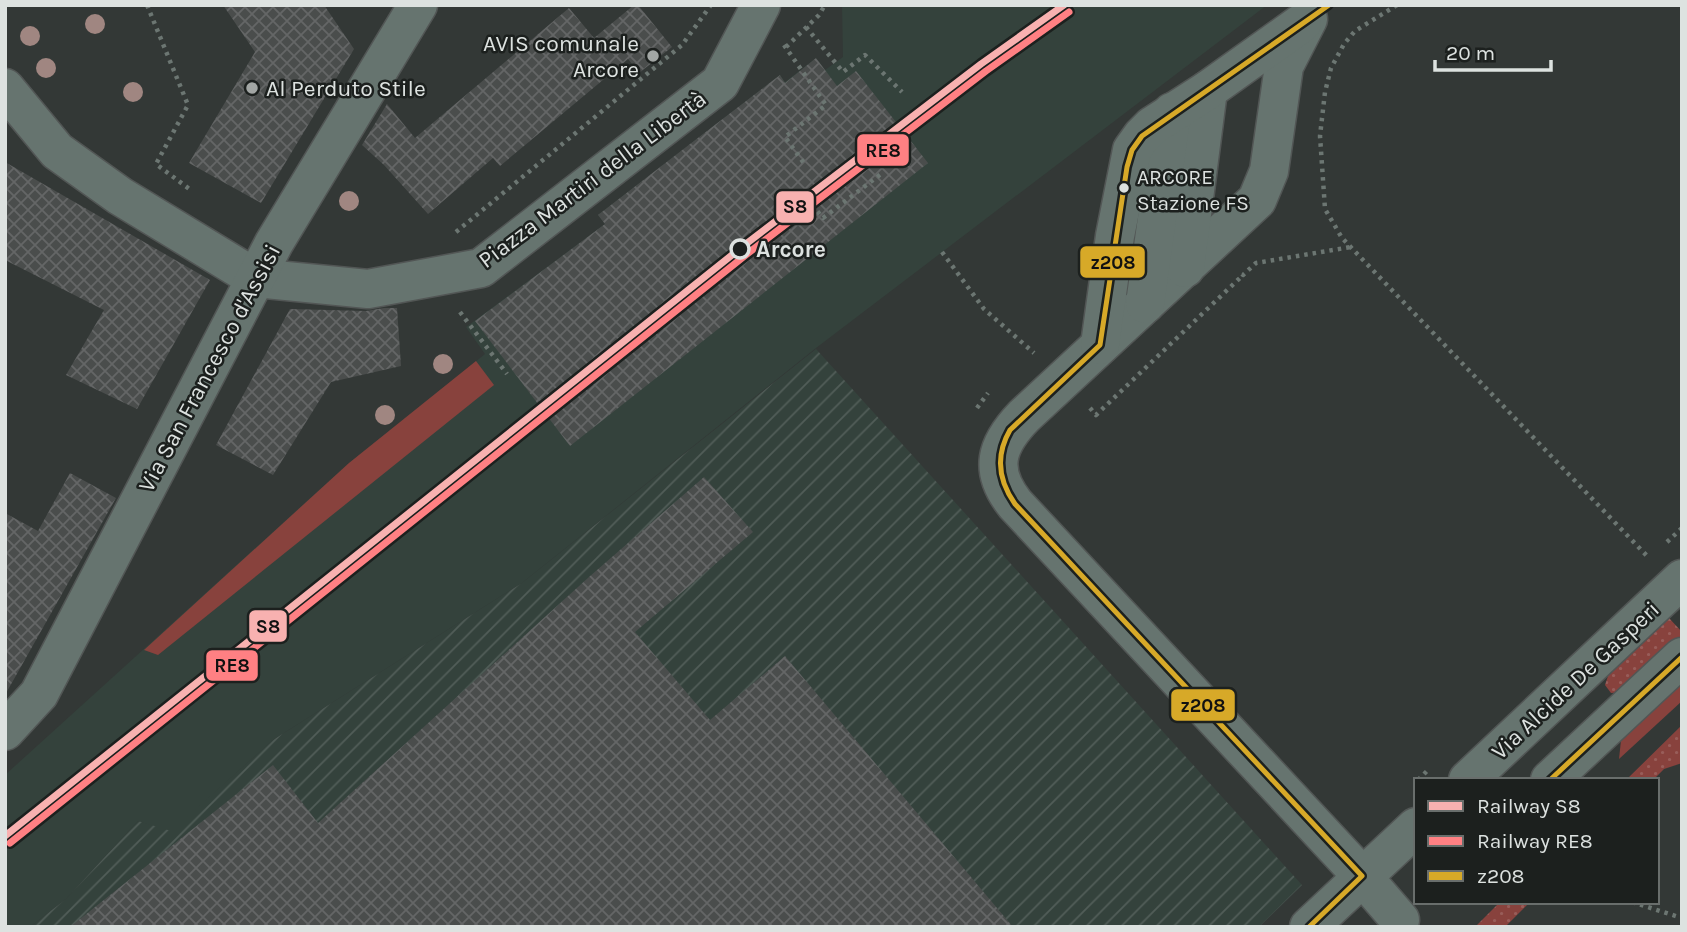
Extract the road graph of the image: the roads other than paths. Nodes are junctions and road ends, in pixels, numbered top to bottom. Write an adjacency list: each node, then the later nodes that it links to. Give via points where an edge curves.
1 (418, 5): 8 (street, Via San Francesco d'Assisi)
2 (760, 7): 8 (street, Piazza Martiri della Libertà, via 720,83 481,268 368,289)
3 (1318, 12): 5 (street); 7 (street, via 1284,66 1269,171 1257,200)
4 (5, 88): 8 (street, via 57,151 120,196)
5 (1208, 90): 6 (street); 7 (street)
6 (1172, 113): 9 (street); 10 (street, via 1132,150)
7 (1185, 268): 9 (street)
8 (255, 278): 13 (street, Via San Francesco d'Assisi, via 38,694)
9 (1145, 304): 10 (street)
10 (1100, 345): 17 (street, via 1004,439 999,457 1003,486)
11 (1682, 579): 14 (street, Via Alcide De Gasperi)
12 (1682, 657): 15 (street)
13 (5, 731)
14 (1470, 778)
15 (1552, 778)
16 (1414, 829): 17 (street)
17 (1362, 876): 18 (street); 19 (street)
18 (1404, 916)
19 (1309, 927)

